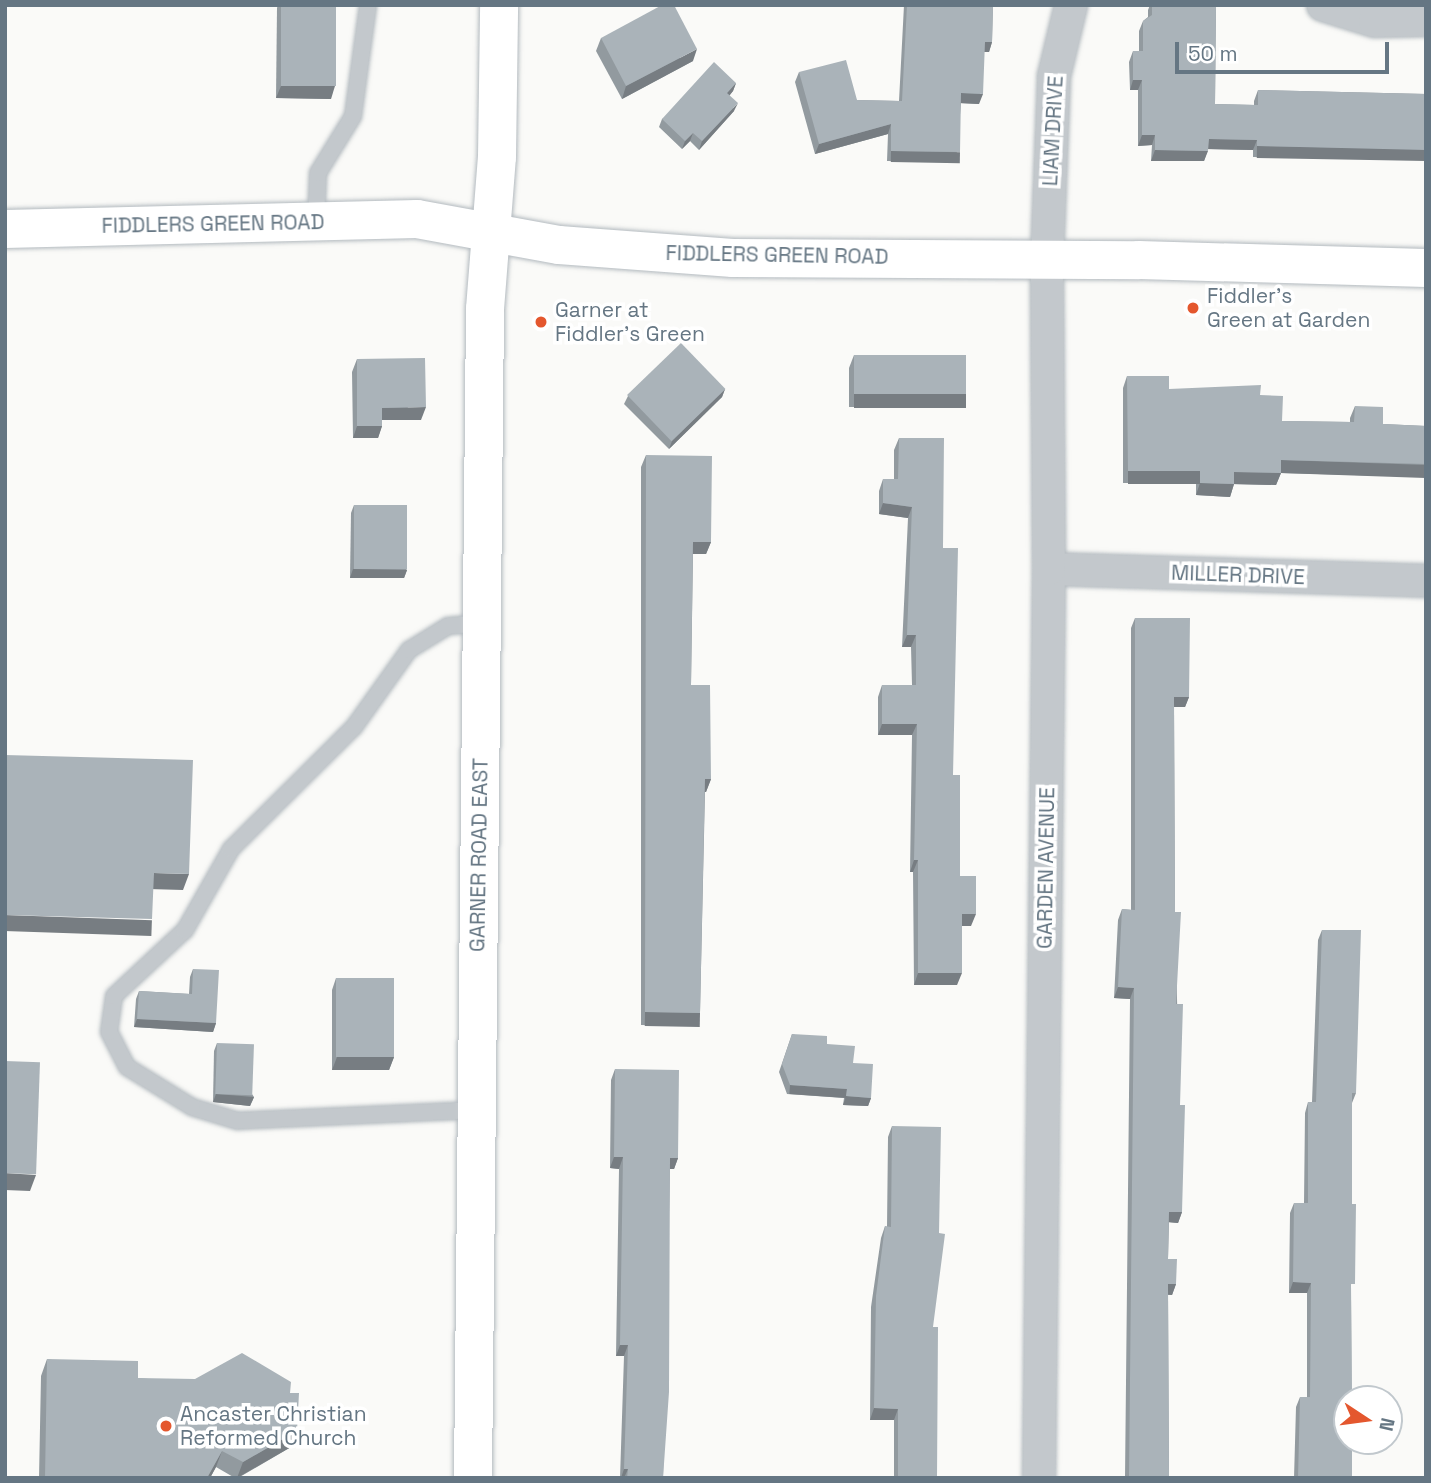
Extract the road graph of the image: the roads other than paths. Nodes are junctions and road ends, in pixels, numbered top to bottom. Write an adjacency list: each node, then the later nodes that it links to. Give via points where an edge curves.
1 (368, 5): 6 (lane, via 353,116 318,173)
2 (499, 5): 8 (main road, GARNER ROAD EAST)
3 (1071, 5): 9 (street, LIAM DRIVE, via 1054,76)
4 (1323, 5): 5 (street, via 1375,21)
5 (1426, 19)
6 (316, 221): 7 (main road, FIDDLERS GREEN ROAD); 8 (main road, FIDDLERS GREEN ROAD, via 416,219)
7 (5, 229)
8 (491, 233): 9 (main road, FIDDLERS GREEN ROAD, via 559,245 733,258); 13 (main road, GARNER ROAD EAST, via 485,309)
9 (1047, 259): 10 (main road, FIDDLERS GREEN ROAD); 11 (street, GARDEN AVENUE)
10 (1426, 268)
11 (1049, 569): 12 (street, MILLER DRIVE); 16 (street, GARDEN AVENUE)
12 (1426, 581)
13 (482, 623): 14 (main road, GARNER ROAD EAST); 14 (lane, via 448,626 408,650 354,727 231,849 185,930 114,996 109,1032 127,1067 192,1107 238,1121)
14 (477, 1110): 15 (main road, GARNER ROAD EAST)
15 (473, 1478)
16 (1038, 1478)

